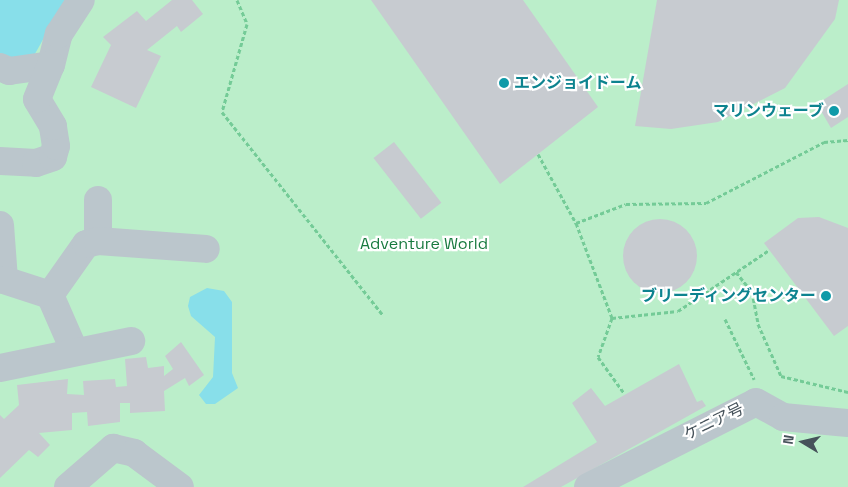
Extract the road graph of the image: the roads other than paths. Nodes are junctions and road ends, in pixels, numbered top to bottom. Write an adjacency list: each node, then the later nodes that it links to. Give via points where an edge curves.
1 (81, 0): 2 (lane, via 59,34)
2 (50, 65): 3 (lane, via 9,71); 4 (lane, via 37,100 53,126 56,146 53,158 36,163)
3 (0, 67)
4 (0, 161)
5 (98, 200): 7 (lane)
6 (0, 224): 9 (lane, via 4,280)
7 (98, 241): 8 (lane); 9 (lane, via 86,244)
8 (206, 249)
9 (50, 295): 11 (lane)
10 (131, 341): 11 (lane)
11 (74, 350): 12 (lane)
12 (0, 368)
13 (848, 422): 16 (lane, ケニア号, via 783,417 756,402)
14 (68, 487): 15 (lane, via 113,448 134,453)
15 (180, 487)
16 (588, 487)

